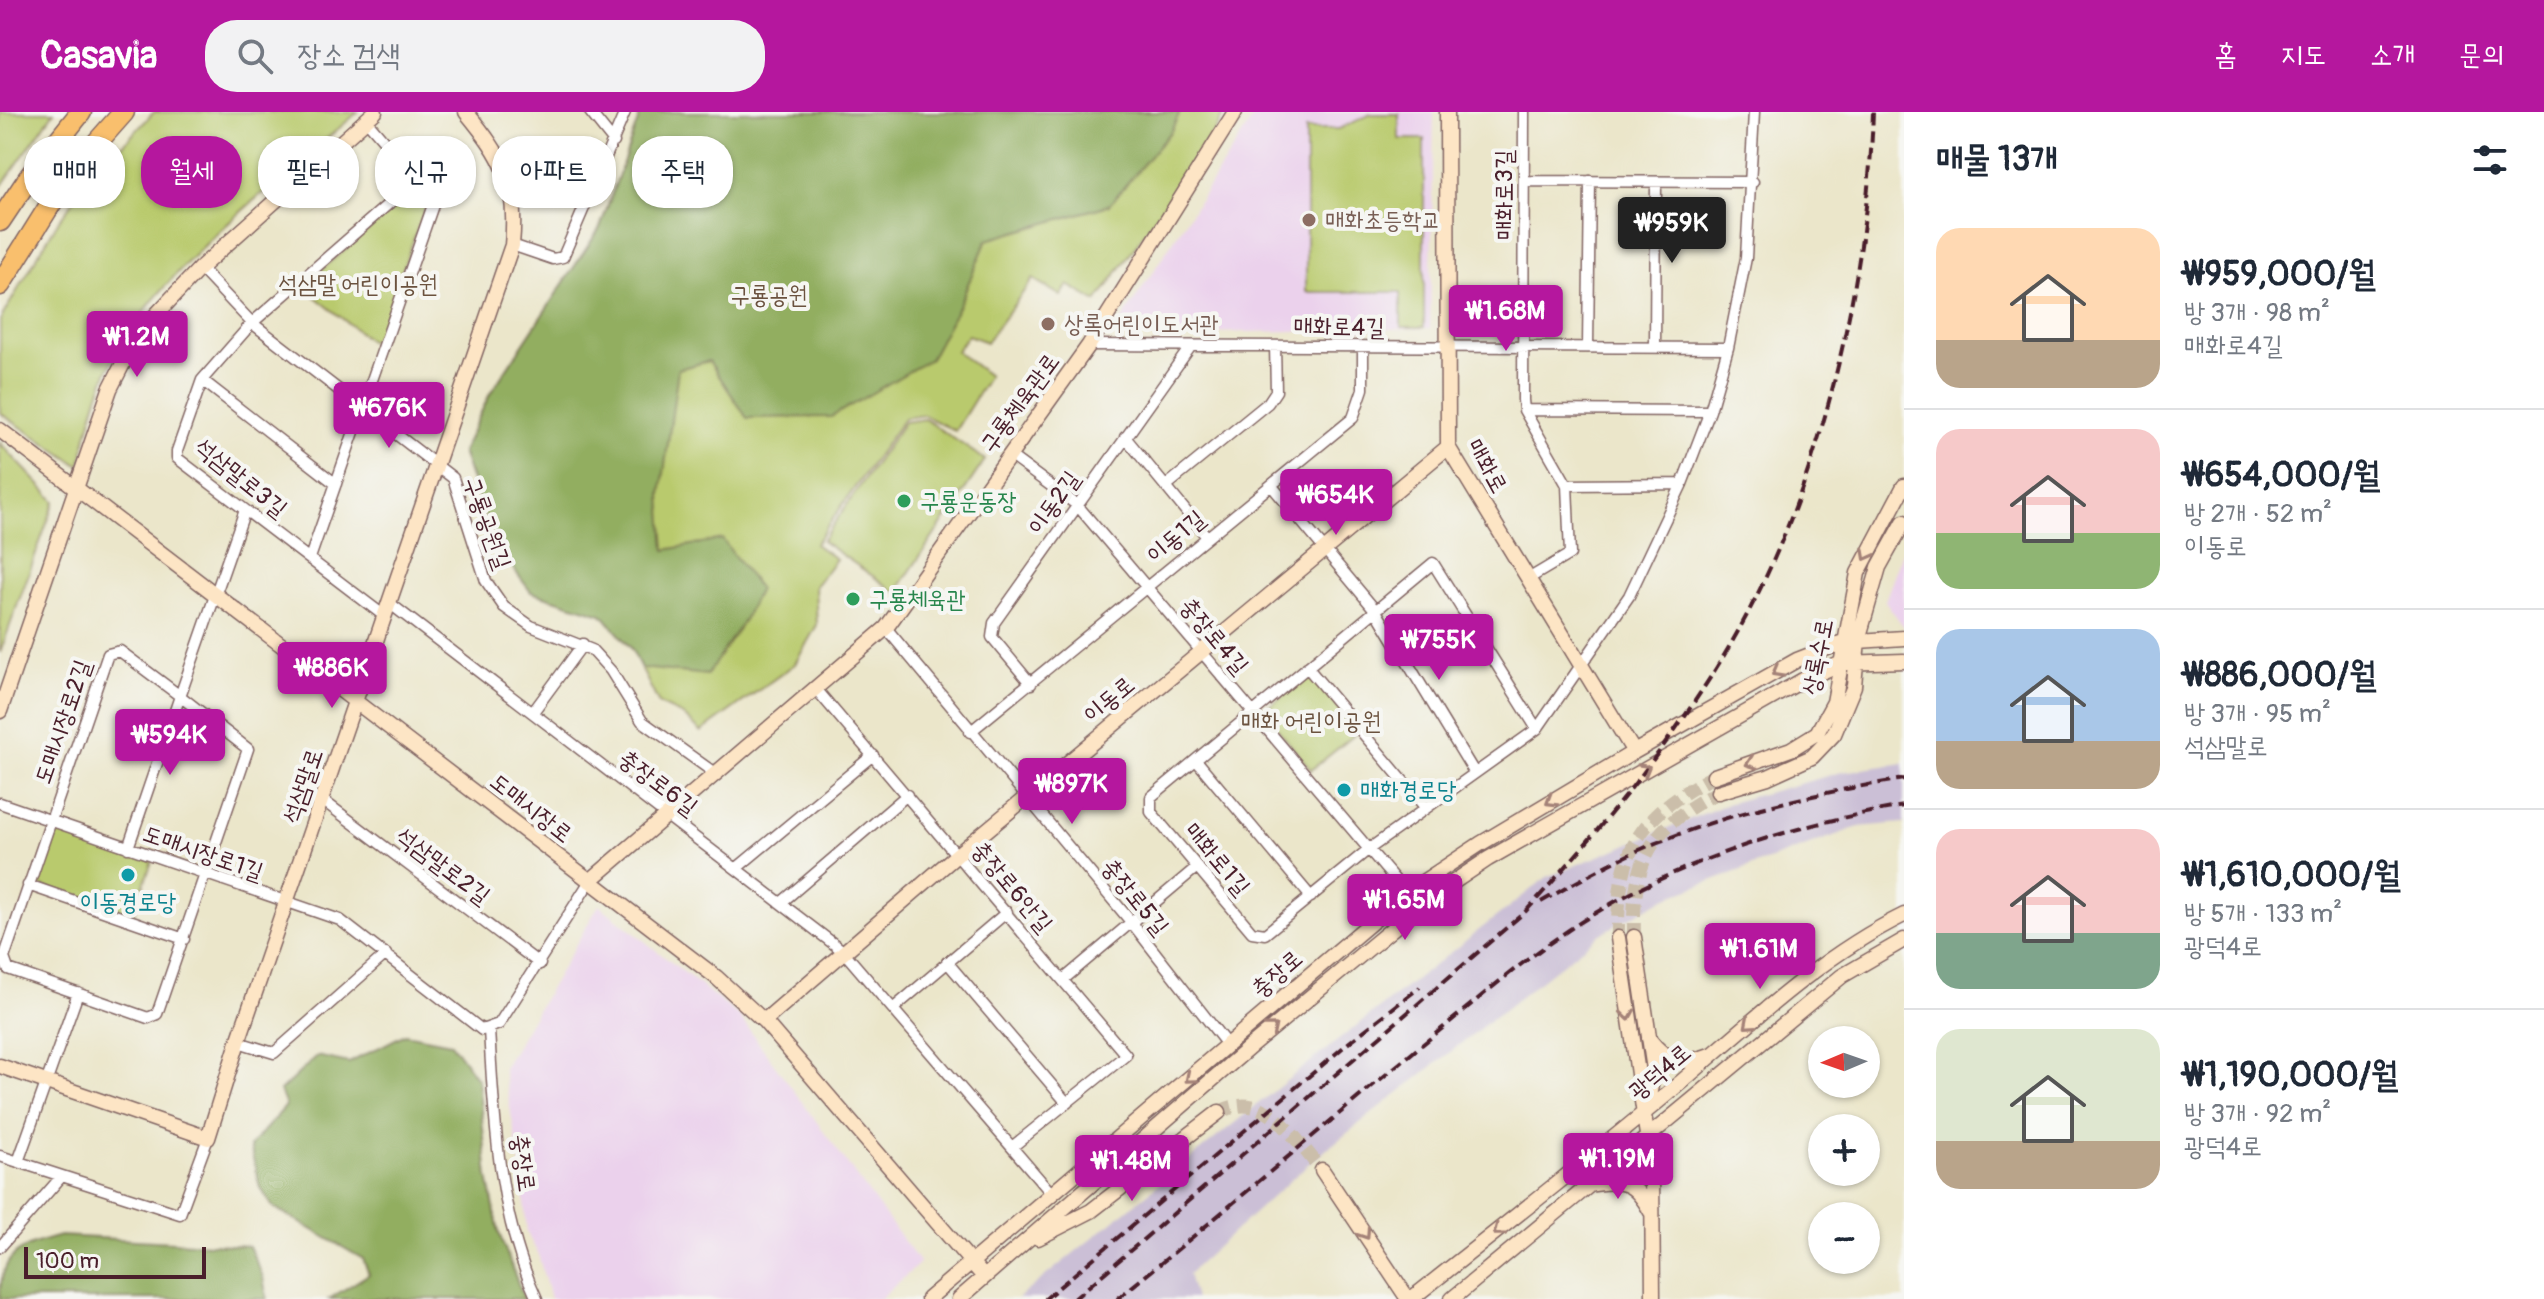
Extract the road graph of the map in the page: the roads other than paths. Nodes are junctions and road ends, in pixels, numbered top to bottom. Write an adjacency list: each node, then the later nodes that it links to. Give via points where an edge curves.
1 (81, 112): 21 (highway)
2 (124, 112): 24 (highway, via 70,173)
3 (466, 112): 22 (street, 석삼말로, via 495,147 510,177)
4 (590, 112): 12 (street)
5 (625, 112): 13 (street)
6 (1235, 112): 26 (street, 구룡체육관로)
7 (1447, 112): 32 (street, 매화로)
8 (1524, 112): 14 (street, 매화로3길)
9 (1754, 112): 17 (street, 매화로1길)
10 (370, 116): 11 (street); 23 (street)
11 (385, 136)
12 (609, 136)
13 (616, 137)
14 (1524, 181): 15 (street); 29 (street, 매화로3길)
15 (1590, 181): 16 (street); 30 (street)
16 (1656, 182): 17 (street); 33 (street)
17 (1753, 182): 34 (street, 매화로1길, via 1746,258)
18 (384, 208): 25 (street, 석삼말로3길)
19 (432, 208): 36 (street)
20 (585, 208): 22 (street, via 563,257 553,259)
21 (0, 221)
22 (512, 245): 43 (street, 석삼말로)
23 (200, 268): 25 (street, 구룡공원길); 50 (street, via 138,334 110,389)
24 (0, 285)
25 (252, 323): 35 (street, 석삼말로3길); 36 (street, 구룡공원길)
26 (1089, 345): 27 (street, 매화로4길); 42 (street, 구룡체육관로)
27 (1191, 346): 28 (street, 매화로4길); 40 (street, 이동2길)
28 (1275, 346): 31 (street, 매화로4길); 48 (street, via 1276,391 1268,403)
29 (1523, 346): 30 (street, 매화로4길); 32 (street, 매화로4길); 37 (street, 매화로3길)
30 (1588, 347): 33 (street, 매화로4길)
31 (1363, 348): 32 (street, 매화로4길); 46 (street, 이동1길, via 1363,389 1353,418)
32 (1448, 348): 41 (street, 매화로)
33 (1655, 348): 34 (street, 매화로4길)
34 (1728, 348): 38 (street, 매화로1길)
35 (202, 380): 44 (street); 52 (street, 석삼말로3길, via 177,458)
36 (362, 409): 43 (street, 구룡공원길); 44 (street)
37 (1524, 410): 38 (street); 47 (street, 매화로3길)
38 (1710, 411): 45 (street, 매화로1길)
39 (0, 430): 50 (street, 도매시장로)
40 (1125, 437): 48 (street); 51 (street, 이동2길)
41 (1448, 447): 55 (street, 이동로); 57 (street, 매화로)
42 (1009, 455): 51 (street, 충장로4길); 62 (street, 구룡체육관로)
43 (436, 465): 60 (street, 석삼말로); 65 (street, 구룡공원길, via 453,478 486,581 504,607 531,626)
44 (336, 484): 56 (street)
45 (1682, 484): 47 (street); 70 (street, 매화로1길, via 1629,596)
46 (1271, 485): 54 (street, 이동1길); 55 (street)
47 (1567, 485): 57 (street, 매화로3길, via 1570,554)
48 (1166, 486): 54 (street)
49 (1904, 486): 64 (street, 상록수로, one-way to 64, via 1858,573)
50 (77, 489): 59 (street, 도매시장로); 75 (street)
51 (1077, 505): 58 (street, 충장로4길); 71 (street, 이동2길, via 994,623 992,637)
52 (245, 510): 56 (street, 석삼말로3길); 59 (street)
53 (1904, 522): 64 (street, 상록수로, via 1879,567)
54 (1207, 537): 58 (street, 이동1길)
55 (1324, 549): 61 (street); 66 (street, 이동로)
56 (310, 558): 60 (street, 석삼말로3길)
57 (1528, 579): 70 (street, 매화로)
58 (1147, 587): 66 (street, 충장로4길); 71 (street, 이동1길)
59 (216, 595): 73 (street); 74 (street, 도매시장로)
60 (386, 608): 74 (street, 석삼말로); 76 (street, 충장로6길)
61 (1376, 611): 69 (street, 매화로1길); 78 (street, 매화로1길, via 1433,563); 83 (street)
62 (886, 628): 72 (street, 구룡체육관로); 79 (street, 충장로5길)
63 (1904, 638): 64 (street, 충장로)
64 (1851, 641): 68 (street, 상록수로); 80 (street, 충장로, one-way to 80, via 1797,660)
65 (583, 644): 76 (street); 84 (street, 구룡공원길, via 611,671 642,721)
66 (1200, 653): 77 (street, 충장로4길); 88 (street, 이동로)
67 (1904, 661): 68 (street, 충장로)
68 (1849, 662): 85 (street, 상록수로, one-way to 85, via 1817,733 1791,749); 86 (street, 상록수로, via 1854,686 1844,714 1812,757); 143 (street, 충장로, one-way to 68, via 1427,900 1488,859 1803,680)
69 (1307, 667): 77 (street, 매화로1길); 91 (street)
70 (1583, 667): 78 (street, 매화로1길); 80 (street, 매화로)
71 (1031, 684): 79 (street, 이동1길)
72 (816, 689): 81 (street, 충장로6안길); 84 (street, 구룡체육관로)
73 (180, 696): 93 (street, 도매시장로2길, via 120,651 108,654); 94 (street); 99 (street, 도매시장로2길, via 248,749)
74 (355, 700): 89 (street, 석삼말로); 100 (street, 도매시장로)
75 (0, 711)
76 (533, 712): 92 (street, 충장로6길)
77 (1251, 712): 82 (street, 매화로1길); 95 (street, 충장로4길)
78 (1537, 729): 83 (street, 매화로1길)
79 (970, 732): 88 (street, 충장로5길)
80 (1634, 752): 102 (street, 충장로, one-way to 102)
81 (873, 755): 87 (street, 충장로6안길); 98 (street)
82 (1196, 760): 97 (street, 매화로1길, via 1151,797 1151,812); 103 (street, 매화로1길)
83 (1474, 772): 91 (street, 매화로1길)
84 (716, 774): 92 (street, 구룡체육관로)
85 (1714, 776)
86 (1718, 792)
87 (907, 795): 96 (street, 충장로6안길); 105 (street)
88 (1026, 798): 96 (street, 이동로); 108 (street, 충장로5길)
89 (321, 799): 104 (street, 석삼말로); 116 (street, 석삼말로2길)
90 (0, 803): 93 (street, 도매시장로1길)
91 (1425, 807): 95 (street, 매화로1길)
92 (667, 815): 98 (street, 충장로6길); 100 (street, 구룡체육관로)
93 (51, 821): 94 (street, 도매시장로1길); 101 (street, 도매시장로2길)
94 (128, 848): 99 (street, 도매시장로1길)
95 (1369, 849): 102 (street, 충장로4길); 103 (street, 매화로1길)
96 (958, 854): 106 (street, 충장로6안길); 113 (street, 이동로)
97 (1197, 867): 103 (street, 매화로1길, via 1252,932 1265,934); 108 (street)
98 (737, 868): 105 (street, 충장로6길)
99 (206, 874): 104 (street, 도매시장로1길); 111 (street, 도매시장로2길)
100 (590, 881): 116 (street); 120 (street, 도매시장로, via 716,977)
101 (28, 885): 111 (street); 118 (street, 도매시장로2길, via 4,958 8,969)
102 (1406, 893): 124 (street, 충장로)
103 (1311, 897)
104 (286, 902): 114 (street, 도매시장로1길, via 340,920); 123 (street, 석삼말로)
105 (782, 902): 113 (street, 충장로6길)
106 (1007, 912): 115 (street); 117 (street, 충장로6안길)
107 (1904, 915): 125 (street, 광덕4로, one-way to 125, via 1819,966)
108 (1132, 923): 117 (street); 124 (street, 충장로5길)
109 (1634, 937): 122 (street)
110 (1618, 938): 130 (street, one-way to 130)
111 (184, 939): 118 (street, 도매시장로2길, via 157,1014 148,1018)
112 (1904, 940): 131 (street, 광덕4로, via 1842,976)
113 (843, 951): 119 (street, 충장로6길); 120 (street, 이동로)
114 (386, 954): 121 (street, 도매시장로1길, via 482,1030); 123 (street, via 274,1053)
115 (947, 962): 119 (street); 128 (street)
116 (540, 964): 121 (street, via 499,1024)
117 (1064, 979): 128 (street, 충장로6안길, via 1126,1055)
118 (78, 993): 127 (street)
119 (894, 1008): 133 (street, 충장로6길)
120 (764, 1021): 144 (street, 도매시장로)
121 (489, 1029): 146 (street, 충장로, via 508,1212)
122 (1649, 1039): 125 (street, via 1662,1056 1674,1061); 130 (street, via 1654,1070)
123 (238, 1042): 132 (street, 석삼말로)
124 (1228, 1046): 139 (street, 충장로, one-way to 139)
125 (1717, 1052): 130 (street, 광덕4로)
126 (0, 1066): 127 (street)
127 (47, 1083): 132 (street); 135 (street)
128 (1067, 1103): 133 (street, 충장로6안길)
129 (1219, 1112): 143 (street, via 1091,1211)
130 (1646, 1112): 131 (street); 149 (street, 광덕4로, one-way to 149)
131 (1647, 1136): 138 (street, 광덕4로); 140 (street)
132 (208, 1138): 137 (street, via 180,1214)
133 (1012, 1147): 139 (street, 충장로6길)
134 (0, 1156): 135 (street)
135 (18, 1162): 137 (street)
136 (1322, 1170): 149 (street, one-way to 149)
137 (62, 1176): 141 (street)
138 (1587, 1186): 140 (street, via 1629,1184); 150 (street, 광덕4로)
139 (1052, 1194): 144 (street, 충장로)
140 (1652, 1215): 151 (street)
141 (5, 1233): 142 (street)
142 (0, 1247)
143 (1017, 1249): 145 (street, 충장로)
144 (973, 1262): 145 (street, 도매시장로); 147 (street, 충장로)
145 (984, 1277): 148 (street, 충장로)
146 (537, 1299)
147 (928, 1299)
148 (959, 1299)
149 (1409, 1299)
150 (1452, 1299)
151 (1653, 1299)

